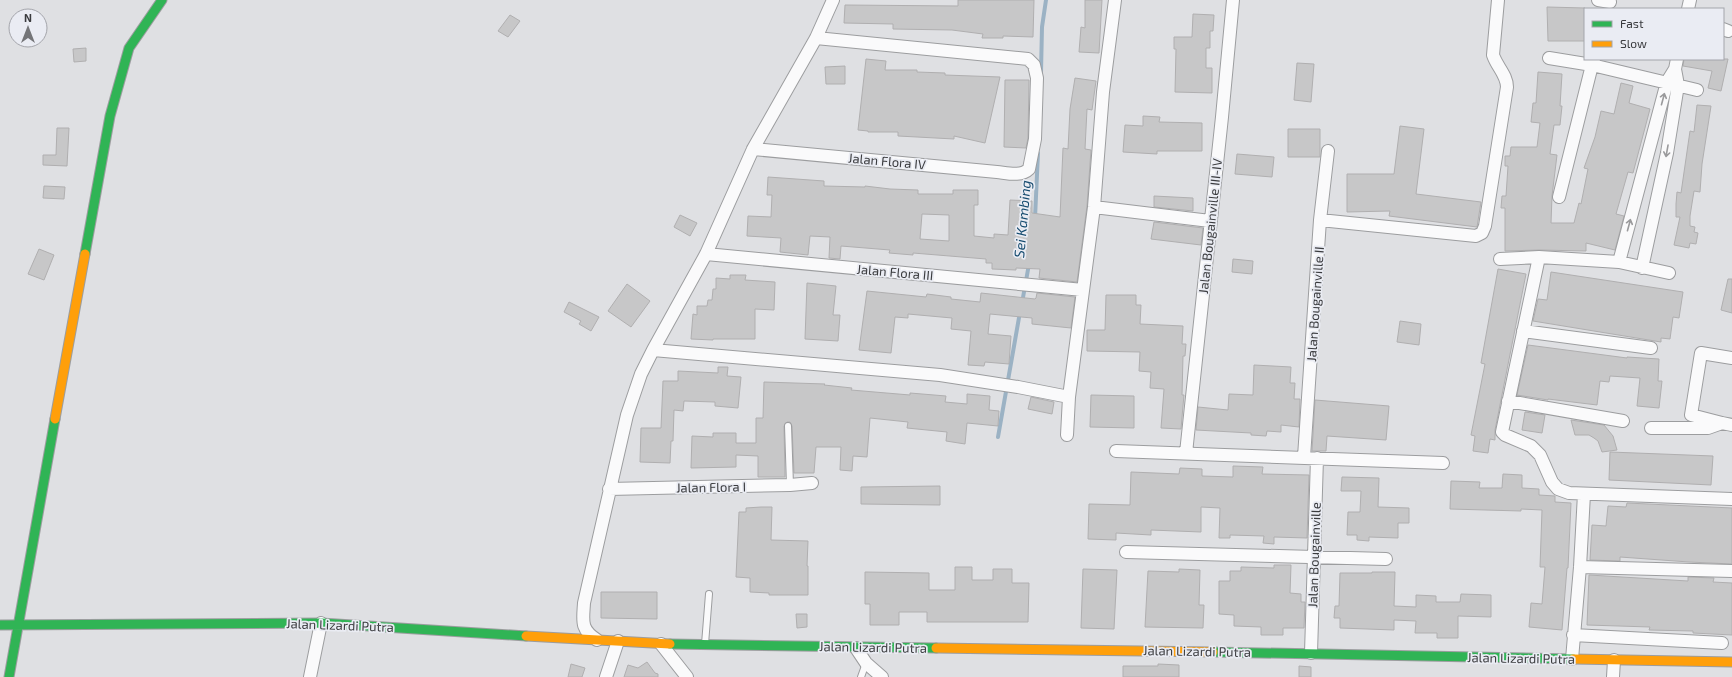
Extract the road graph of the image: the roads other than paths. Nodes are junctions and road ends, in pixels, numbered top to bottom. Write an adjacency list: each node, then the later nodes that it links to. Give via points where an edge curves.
1 (162, 0): 56 (street, via 130,48 110,116)
2 (833, 0): 8 (street)
3 (1115, 0): 17 (street, via 1102,92)
4 (1233, 0): 19 (street, Jalan Bougainville III-IV)
5 (1498, 0): 18 (street, via 1493,55 1505,78 1507,88 1482,233 1476,236)
6 (1598, 0): 7 (street)
7 (1610, 4)
8 (816, 38): 14 (street); 14 (street, Jalan Flora IV, via 1028,59 1034,65 1038,78 1035,139 1029,169 1021,174)
9 (1549, 58): 10 (street)
10 (1593, 62): 12 (street); 16 (street)
11 (1676, 64): 12 (street)
12 (1672, 84): 13 (street); 23 (street, one-way to 12); 24 (street, one-way to 24, via 1667,154)
13 (1698, 90)
14 (753, 149): 20 (street)
15 (1328, 151): 18 (street, Jalan Bougainville II)
16 (1559, 197)
17 (1094, 207): 19 (street); 26 (street)
18 (1320, 220): 40 (street, Jalan Bougainville II)
19 (1210, 221): 39 (street, Jalan Bougainville III-IV)
20 (706, 254): 26 (street, Jalan Flora III); 29 (street)
21 (1539, 257): 22 (street); 23 (street); 27 (street)
22 (1500, 259)
23 (1619, 262): 24 (street)
24 (1642, 268): 25 (street)
25 (1669, 273)
26 (1083, 290): 31 (street)
27 (1523, 331): 28 (street); 32 (street)
28 (1651, 348)
29 (653, 350): 31 (street, via 940,375); 45 (street, via 641,374 627,415)
30 (1732, 358): 34 (street, via 1701,353 1691,416)
31 (1069, 397): 37 (street)
32 (1508, 401): 33 (street); 46 (street, via 1502,428 1504,435 1531,446 1540,455 1552,482 1558,489)
33 (1623, 421)
34 (1727, 424): 36 (street, via 1708,428)
35 (788, 426): 44 (lane)
36 (1651, 428)
37 (1067, 435)
38 (1116, 451): 39 (street)
39 (1186, 453): 40 (street)
40 (1304, 458): 41 (street)
41 (1317, 458): 42 (street); 49 (street, Jalan Bougainville)
42 (1443, 463)
43 (812, 483): 44 (street, Jalan Flora I)
44 (790, 485): 45 (street, Jalan Flora I)
45 (609, 489): 58 (street, via 584,603 583,624 588,634)
46 (1584, 494): 47 (street); 51 (street)
47 (1732, 499)
48 (1126, 552): 49 (street)
49 (1314, 557): 50 (street); 64 (street, Jalan Bougainville)
50 (1386, 559)
51 (1580, 567): 52 (street); 57 (street)
52 (1732, 571)
53 (709, 594): 62 (lane)
54 (321, 623): 56 (street, Jalan Lizardi Putra); 58 (street, Jalan Lizardi Putra); 70 (street)
55 (0, 625): 56 (street, Jalan Lizardi Putra)
56 (18, 626): 69 (street)
57 (1573, 635): 60 (street); 65 (street)
58 (596, 640): 59 (street, Jalan Lizardi Putra)
59 (618, 641): 61 (street, Jalan Lizardi Putra); 71 (street)
60 (1722, 643)
61 (661, 644): 62 (street, Jalan Lizardi Putra); 72 (street)
62 (705, 645): 63 (street, Jalan Lizardi Putra)
63 (856, 648): 64 (street, Jalan Lizardi Putra); 68 (street)
64 (1311, 652): 65 (street, Jalan Lizardi Putra)
65 (1572, 659): 66 (street, Jalan Lizardi Putra)
66 (1614, 660): 67 (street, Jalan Lizardi Putra); 75 (street)
67 (1732, 662)
68 (866, 663): 73 (lane); 74 (street)
69 (9, 677)
70 (310, 677)
71 (606, 677)
72 (687, 677)
73 (861, 677)
74 (882, 677)
75 (1613, 677)

